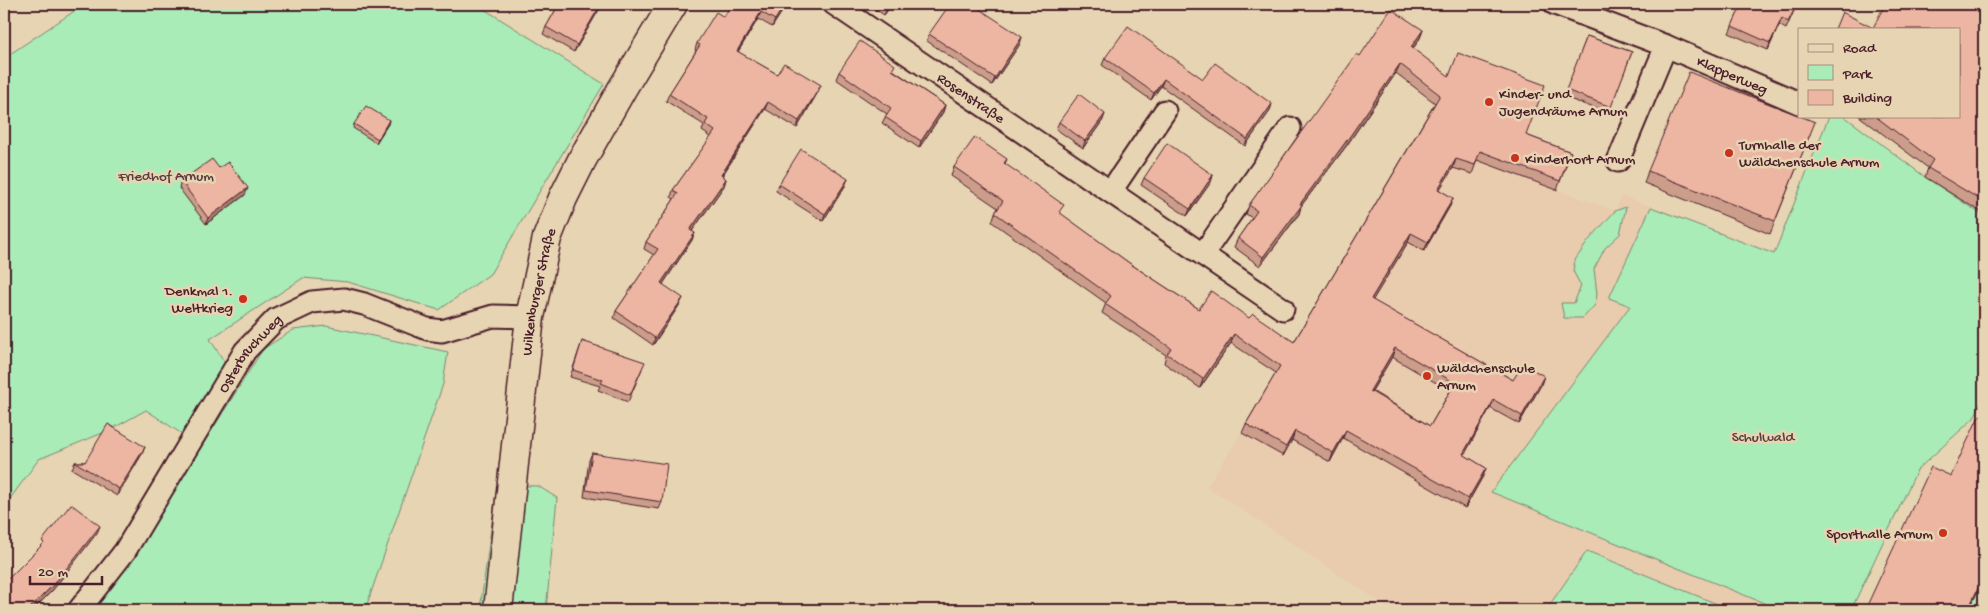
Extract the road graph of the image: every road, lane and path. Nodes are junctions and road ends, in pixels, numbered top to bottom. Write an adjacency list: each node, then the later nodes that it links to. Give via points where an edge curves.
1 (673, 4): 12 (main road, Wilkenburger Straße, via 562,198 547,238)
2 (834, 4): 9 (street, Rosenstraße)
3 (1555, 4): 4 (street, Klapperweg)
4 (1666, 46): 5 (street, Klapperweg); 8 (street)
5 (1798, 103)
6 (1165, 112): 9 (street)
7 (1290, 128): 10 (street)
8 (1618, 161)
9 (1111, 191): 10 (street, Rosenstraße)
10 (1203, 254): 11 (street, Rosenstraße)
11 (1283, 309)
12 (530, 318): 13 (street, Osterbruchweg, via 493,316 442,331 427,329 344,299 312,302 276,319 245,351 125,551); 14 (main road, Wilkenburger Straße)
13 (79, 610)
14 (498, 610)

